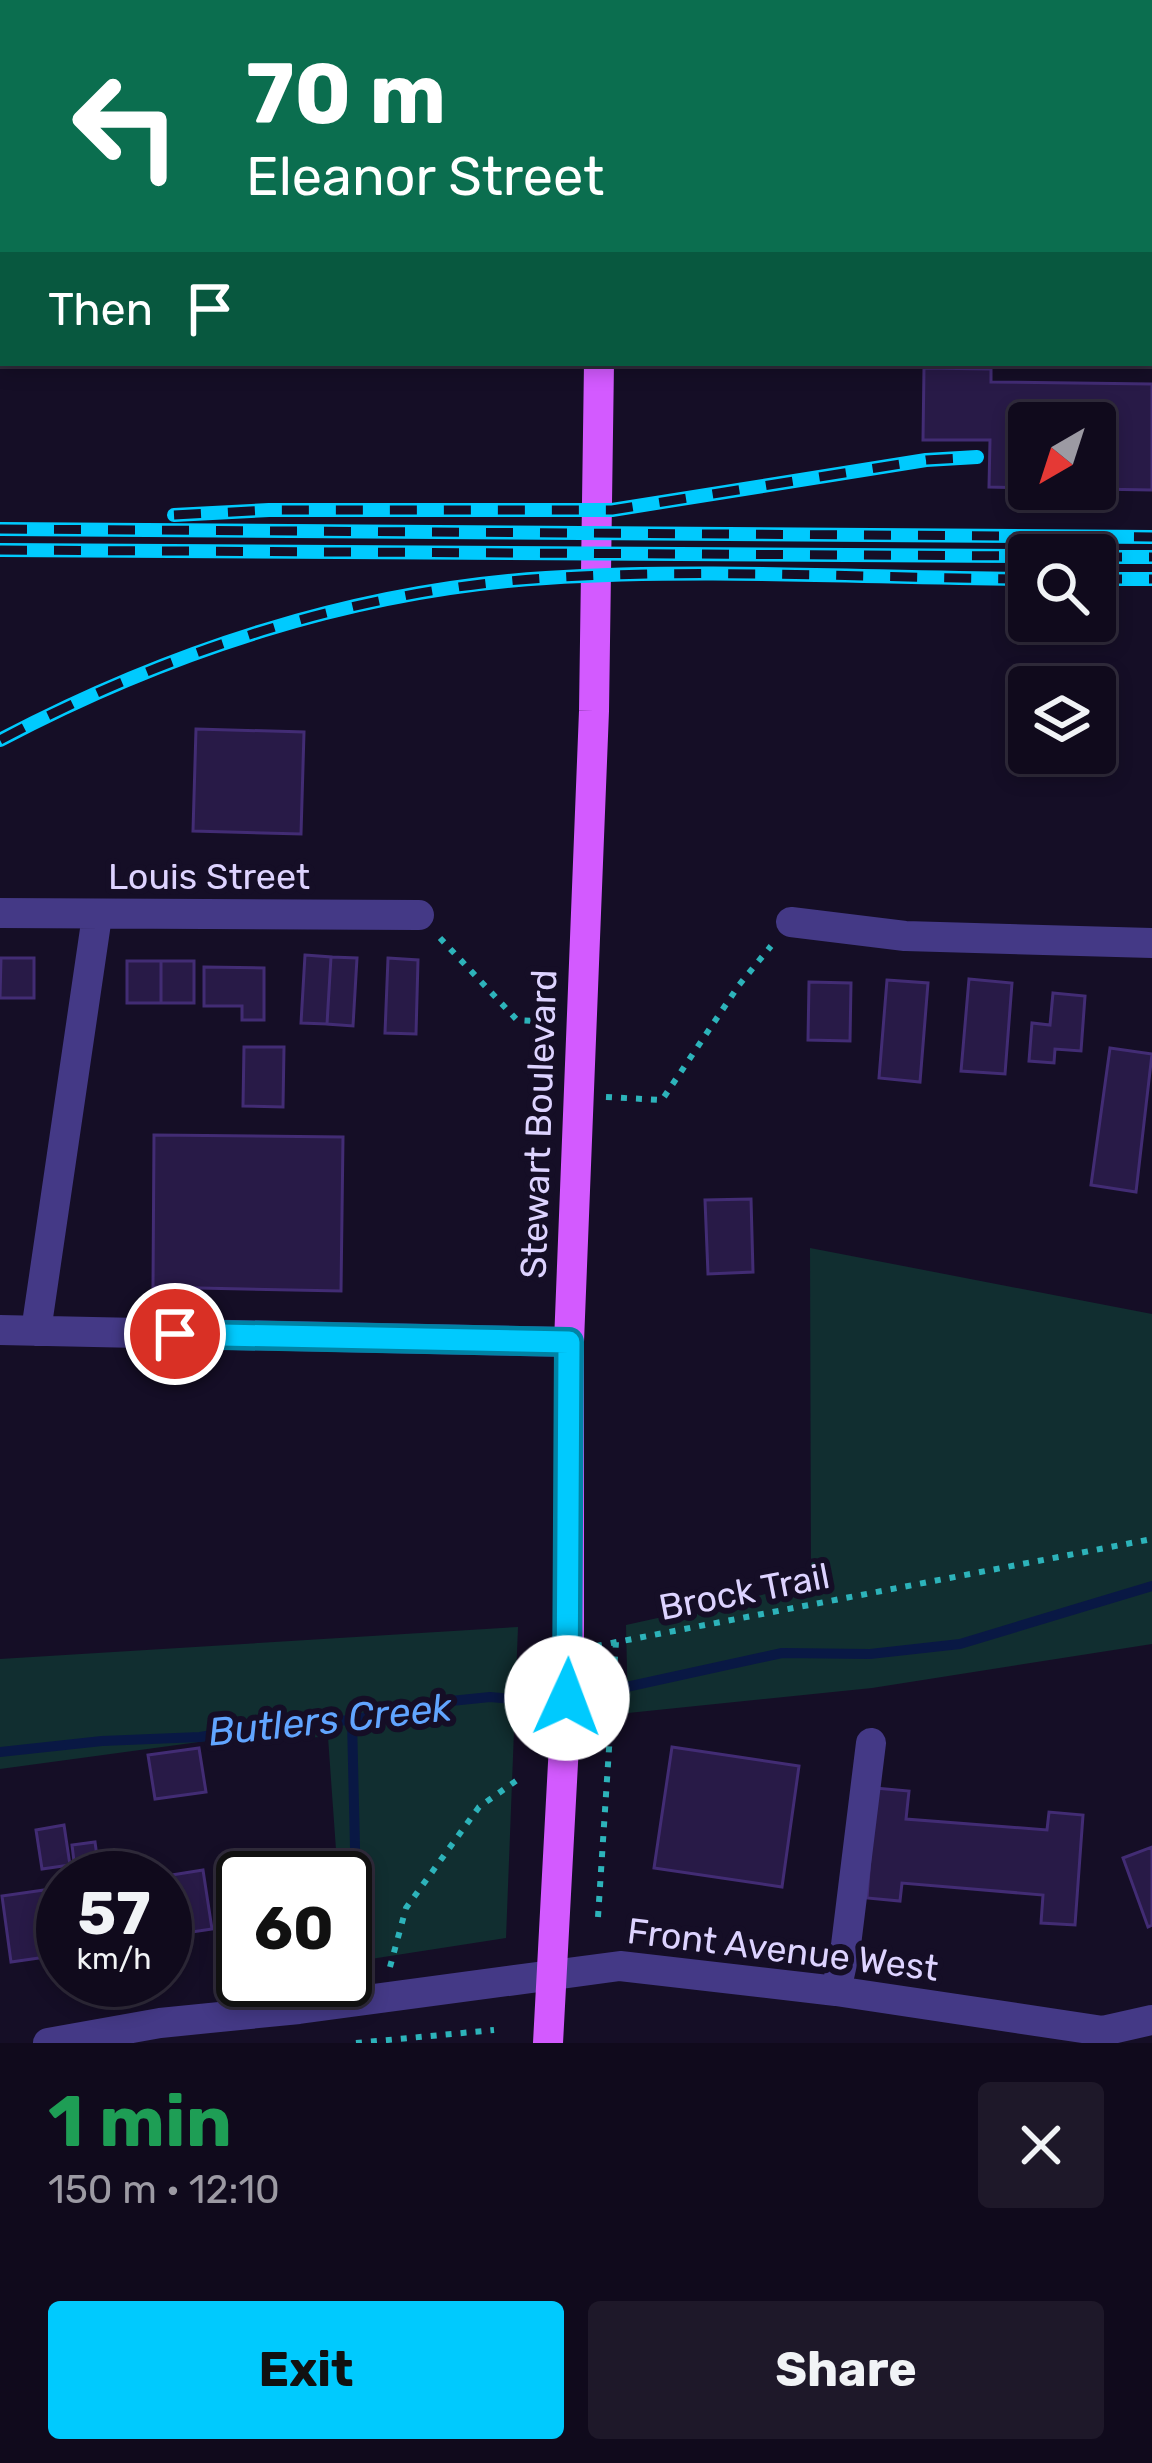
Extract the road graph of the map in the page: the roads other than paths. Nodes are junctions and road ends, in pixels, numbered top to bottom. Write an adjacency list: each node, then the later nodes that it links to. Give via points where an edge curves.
1 (599, 366): 9 (main road, Stewart Boulevard)
2 (0, 913): 4 (street, Louis Street)
3 (419, 914): 4 (street, Louis Street)
4 (97, 916): 8 (street)
5 (791, 922): 6 (street, via 904,936)
6 (1152, 943)
7 (0, 1330): 8 (street)
8 (36, 1330): 9 (street)
9 (569, 1342): 11 (main road, Stewart Boulevard, via 569,1651)
10 (871, 1743): 12 (street)
11 (550, 1975): 12 (street, Front Avenue West, via 620,1966); 14 (street, Front Avenue West); 15 (main road, Stewart Boulevard)
12 (836, 1990): 13 (street, Front Avenue West, via 1103,2031)
13 (1152, 2020)
14 (50, 2043)
15 (548, 2043)

